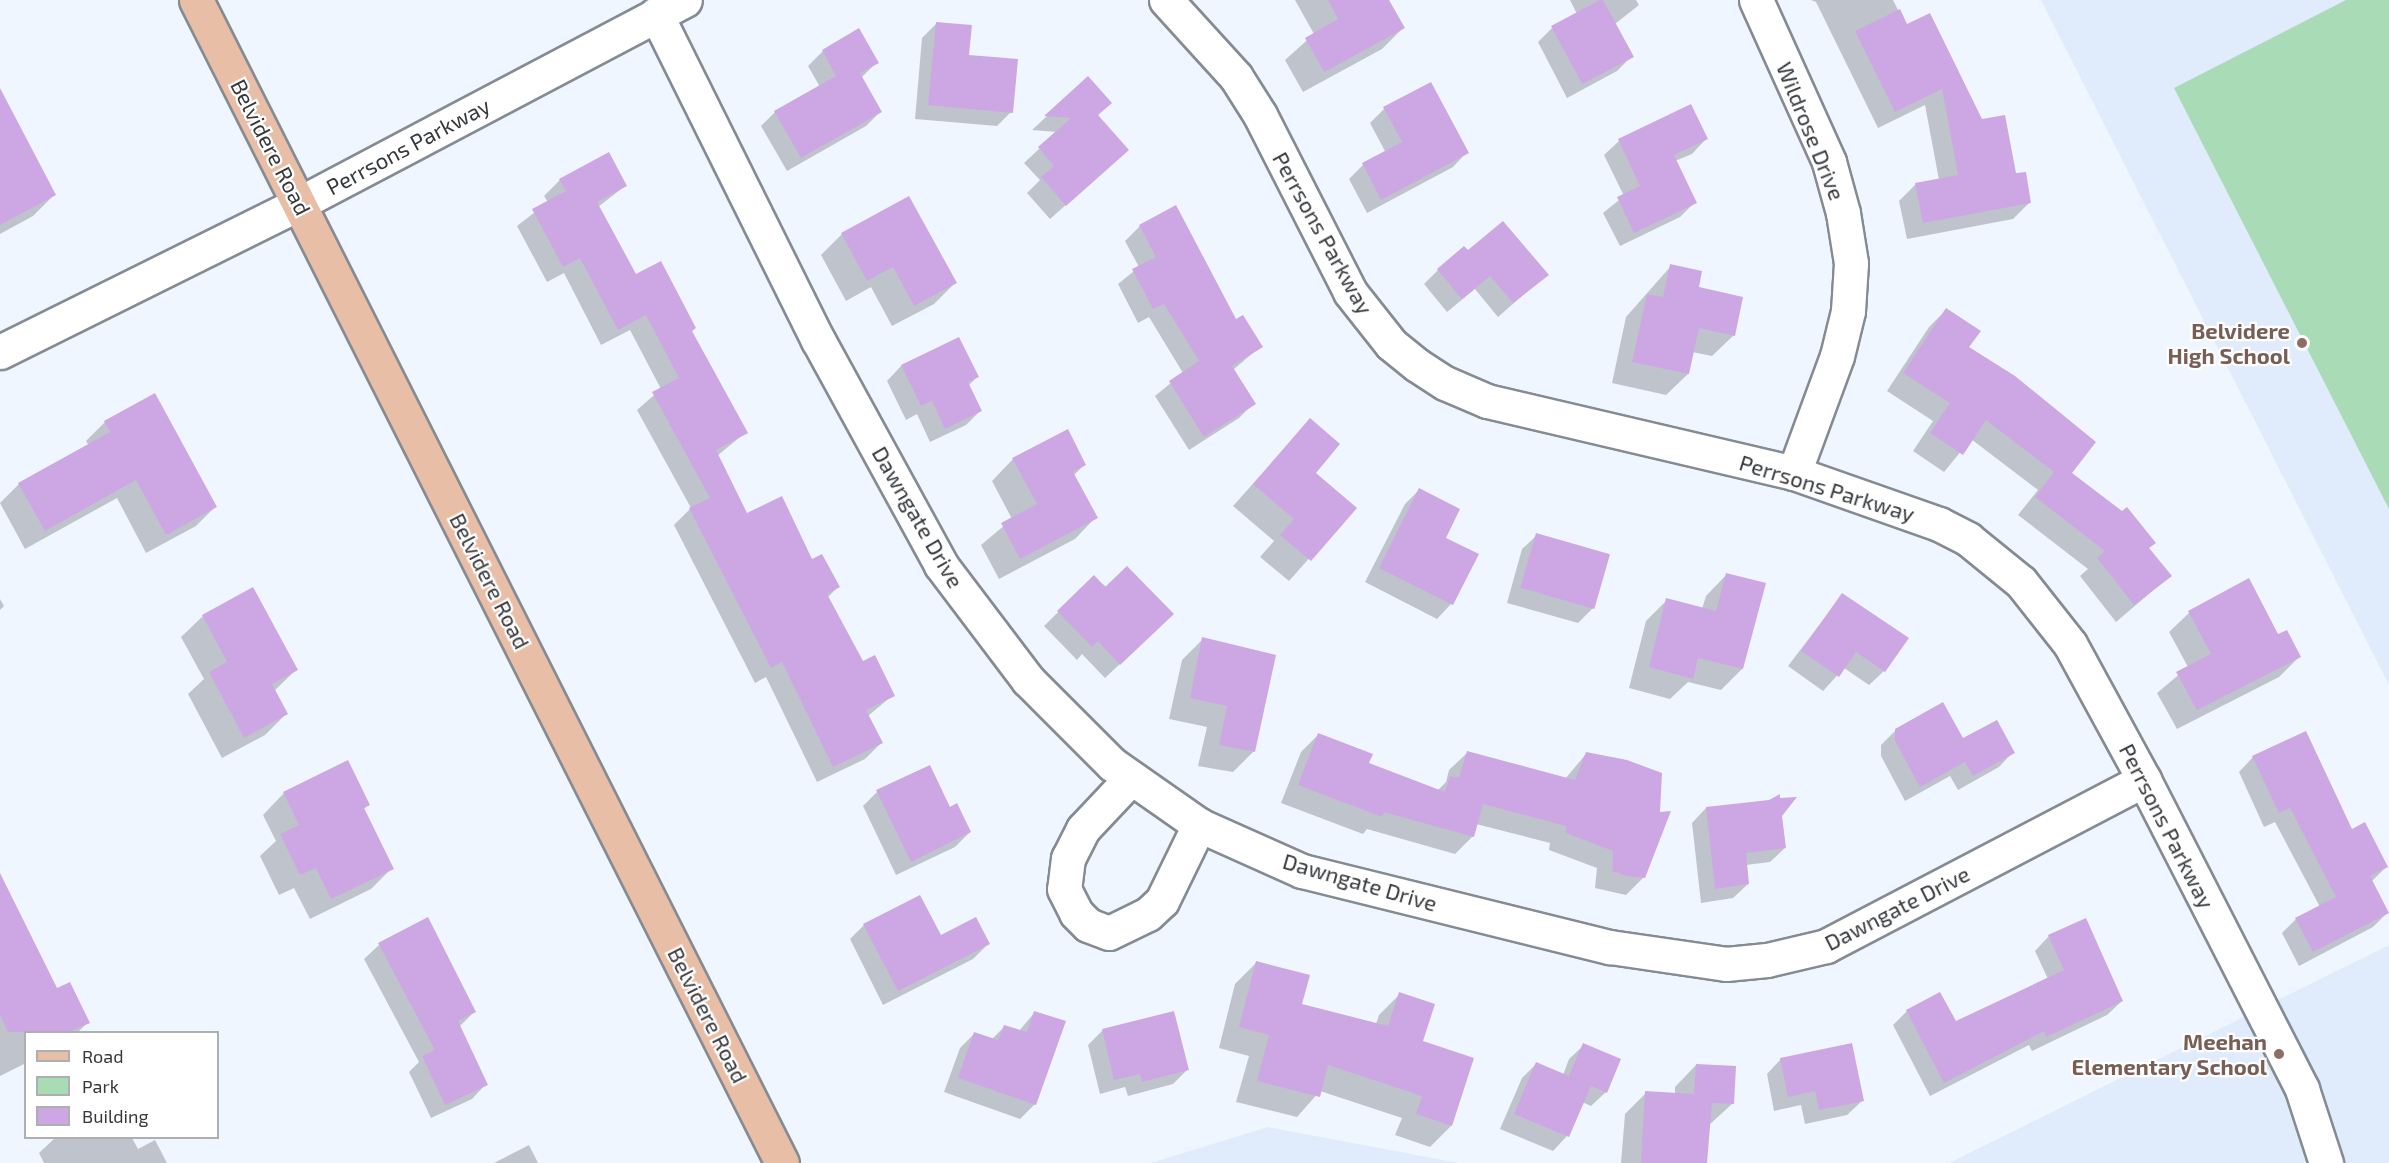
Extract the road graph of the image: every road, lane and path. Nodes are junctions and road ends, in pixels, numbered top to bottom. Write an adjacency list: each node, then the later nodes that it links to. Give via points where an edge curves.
1 (196, 0): 5 (main road, Belvidere Road)
2 (1166, 0): 7 (street, Perrsons Parkway, via 1207,40 1236,77 1260,115 1350,292 1391,344 1417,365 1445,383 1487,401)
3 (1756, 0): 7 (street, Wildrose Drive, via 1828,162 1844,213 1851,263 1848,311 1837,356)
4 (676, 4): 5 (street, Perrsons Parkway); 8 (street, Dawngate Drive, via 818,340 941,565 1028,680)
5 (300, 203): 6 (street, Perrsons Parkway); 11 (main road, Belvidere Road)
6 (0, 352)
7 (1794, 473): 9 (street, Perrsons Parkway, via 1939,524 1968,539 2021,582 2070,644)
8 (1131, 778): 10 (street, Dawngate Drive); 10 (street, via 1083,828 1068,858 1064,889 1076,913 1088,925 1109,933 1148,914 1162,901)
9 (2144, 780): 10 (street, Dawngate Drive, via 1826,946 1767,960 1726,964 1610,947 1302,871); 12 (street, Perrsons Parkway, via 2302,1089)
10 (1199, 825)
11 (782, 1163)
12 (2326, 1163)

